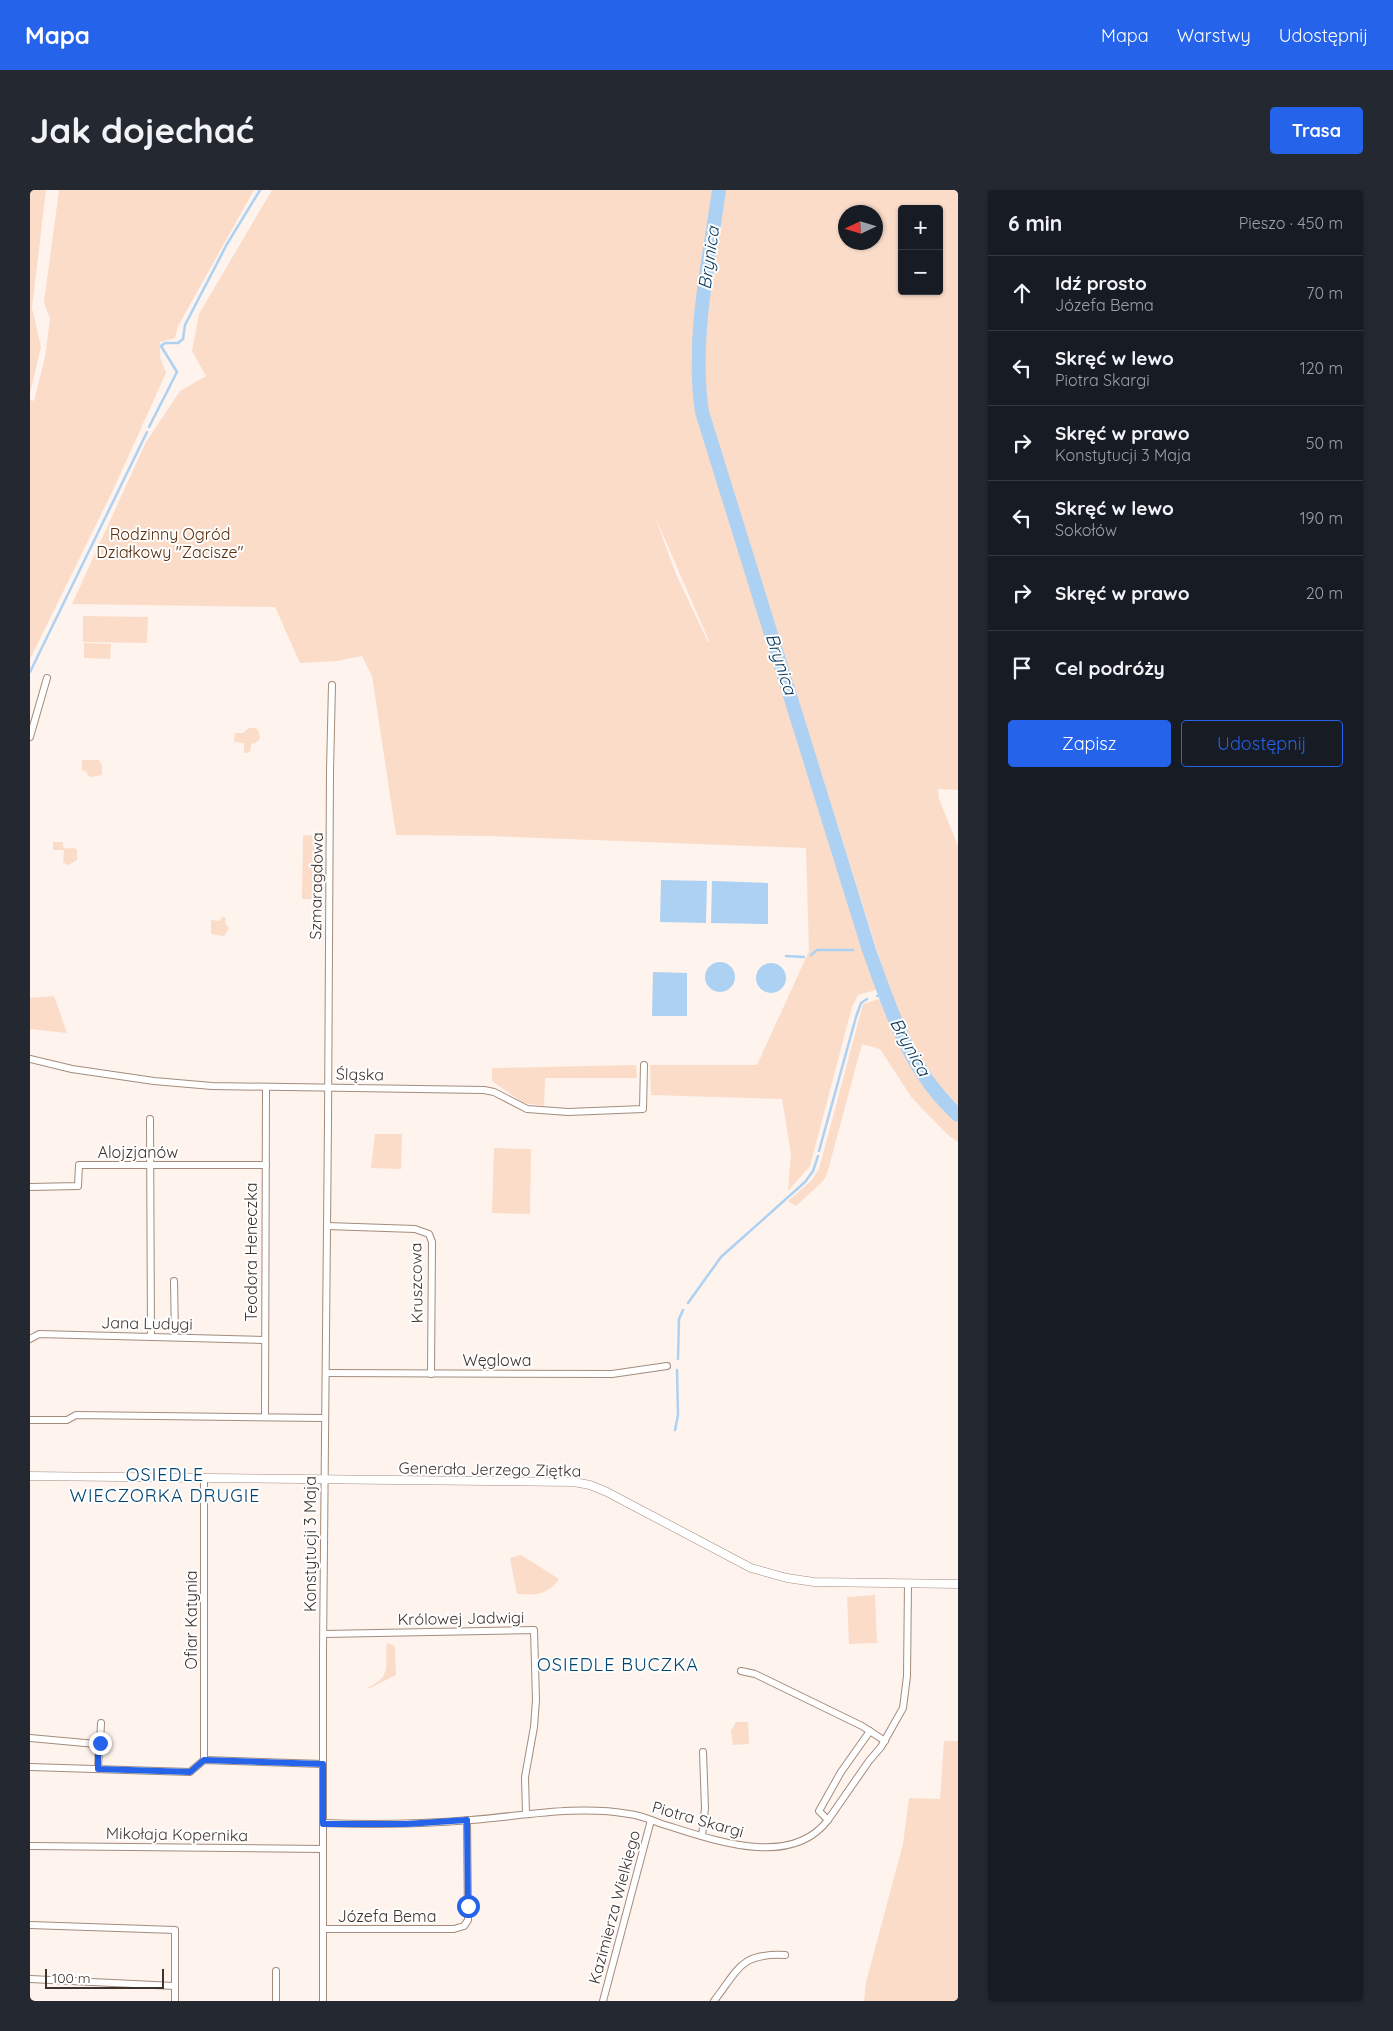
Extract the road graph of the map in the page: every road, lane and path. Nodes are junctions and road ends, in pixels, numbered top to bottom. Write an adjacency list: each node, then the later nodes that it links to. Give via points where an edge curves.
1 (47, 678): 3 (street)
2 (332, 685): 7 (street, Szmaragdowa)
3 (30, 737)
4 (30, 1059): 6 (street, Śląska, via 72,1069 154,1080)
5 (644, 1065): 7 (street, Śląska, via 643,1109 568,1112 527,1109 494,1092 474,1090)
6 (266, 1088): 7 (street, Śląska); 9 (street, Teodora Heneczka)
7 (328, 1088): 12 (street, Konstytucji 3 Maja)
8 (150, 1119): 10 (street)
9 (266, 1165): 10 (street, Alojzjanów); 17 (street, Teodora Heneczka)
10 (149, 1166): 11 (street, Alojzjanów, via 79,1165 78,1186); 14 (street)
11 (30, 1186)
12 (327, 1226): 19 (street, Konstytucji 3 Maja); 20 (street, Kruszcowa, via 416,1229 429,1234 432,1242)
13 (174, 1282): 15 (street)
14 (150, 1337): 15 (street, Jana Ludygi); 16 (street, Jana Ludygi, via 39,1334)
15 (175, 1337): 17 (street, Jana Ludygi)
16 (30, 1339)
17 (265, 1340): 21 (street, Teodora Heneczka)
18 (667, 1366): 20 (street, Węglowa, via 612,1374)
19 (326, 1373): 20 (street, Węglowa); 22 (street, Konstytucji 3 Maja)
20 (431, 1374)
21 (265, 1417): 22 (street); 23 (street, via 76,1415 67,1420)
22 (325, 1418): 26 (street, Konstytucji 3 Maja)
23 (30, 1420)
24 (30, 1476): 25 (street, Generała Jerzego Ziętka)
25 (204, 1479): 26 (street, Generała Jerzego Ziętka); 37 (street, Ofiar Katynia)
26 (324, 1480): 27 (street, Generała Jerzego Ziętka, via 590,1485 751,1568 798,1581); 29 (street, Konstytucji 3 Maja)
27 (908, 1583): 28 (street, Generała Jerzego Ziętka); 34 (street, Piotra Skargi, via 904,1702)
28 (958, 1584)
29 (324, 1634): 38 (street, Konstytucji 3 Maja); 41 (street, Królowej Jadwigi, via 534,1630 536,1700 525,1777)
30 (741, 1671): 32 (street, via 755,1674)
31 (101, 1723): 35 (street)
32 (870, 1731): 34 (street); 44 (street, via 819,1811)
33 (30, 1738): 35 (street)
34 (885, 1740): 44 (street, Piotra Skargi)
35 (98, 1746): 40 (street)
36 (703, 1752): 46 (street, via 705,1808)
37 (204, 1760): 38 (street); 40 (street, via 190,1772)
38 (323, 1764): 45 (street, Konstytucji 3 Maja)
39 (30, 1767): 40 (street)
40 (98, 1769)
41 (526, 1814): 42 (street, Piotra Skargi); 43 (street, Piotra Skargi, via 606,1811)
42 (467, 1820): 45 (street, Piotra Skargi); 50 (street, Józefa Bema, via 468,1920 464,1926 424,1930)
43 (651, 1820): 46 (street, Piotra Skargi); 58 (street, Kazimierza Wielkiego)
44 (828, 1820): 46 (street, Piotra Skargi, via 806,1839 783,1845 754,1848)
45 (323, 1824): 48 (street, Konstytucji 3 Maja)
46 (702, 1836)
47 (30, 1846): 48 (street, Mikołaja Kopernika)
48 (323, 1849): 50 (street, Konstytucji 3 Maja)
49 (30, 1925): 54 (street, via 175,1930)
50 (323, 1929): 57 (street, Konstytucji 3 Maja)
51 (785, 1955): 59 (street, via 748,1960)
52 (276, 1971): 56 (street)
53 (30, 1978): 54 (street)
54 (175, 1986): 55 (street)
55 (175, 2001)
56 (276, 2001)
57 (323, 2001)
58 (603, 2001)
59 (714, 2001)

